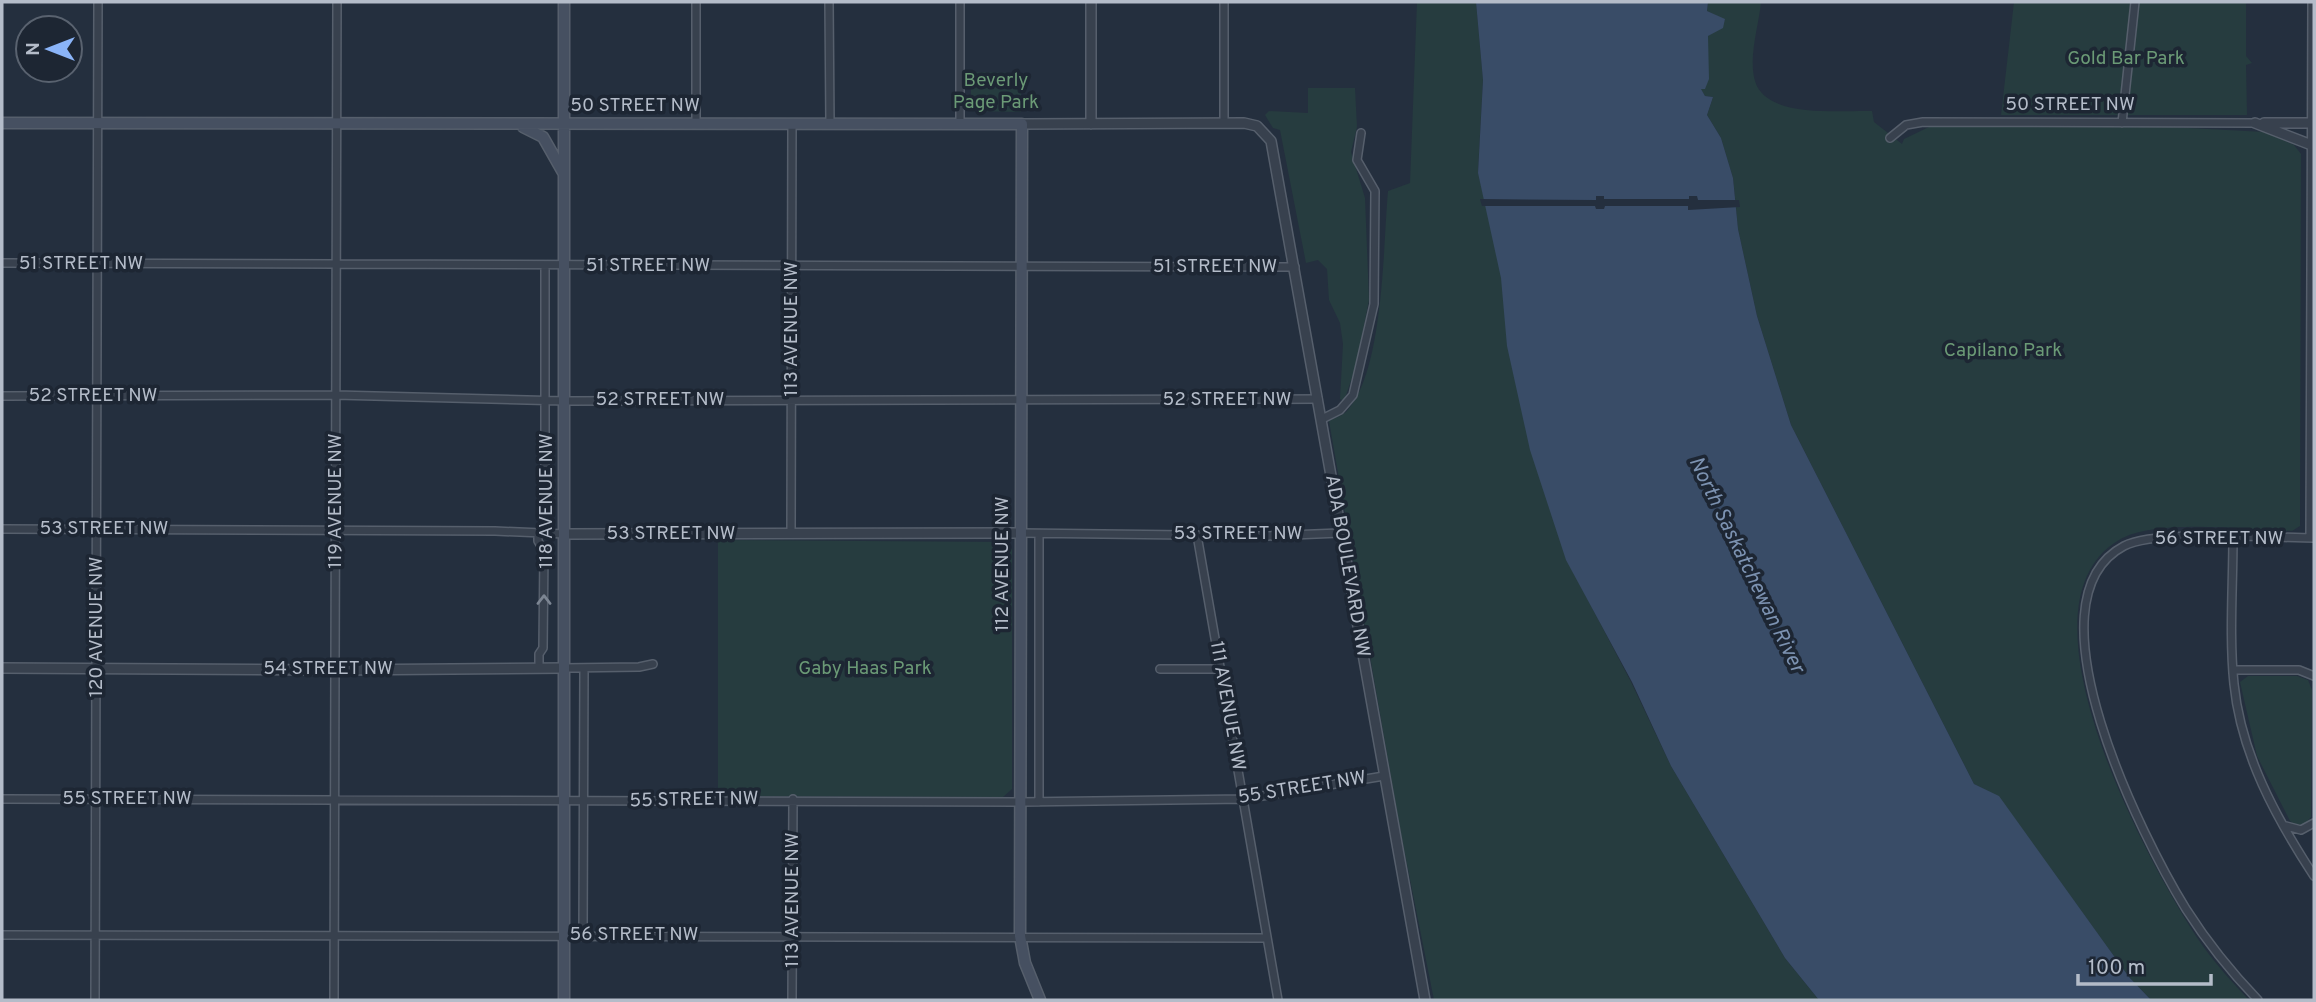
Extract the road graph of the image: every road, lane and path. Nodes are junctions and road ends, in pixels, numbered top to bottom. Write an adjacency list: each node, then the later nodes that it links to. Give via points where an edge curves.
1 (98, 2): 12 (street, 120 AVENUE NW)
2 (337, 2): 13 (street, 119 AVENUE NW)
3 (564, 2): 19 (main road, 118 AVENUE NW)
4 (696, 2): 20 (street)
5 (829, 2): 22 (street)
6 (960, 2): 23 (street)
7 (1091, 2): 25 (street)
8 (1224, 2): 14 (street)
9 (2135, 2): 15 (street)
10 (2312, 2): 17 (street)
11 (2, 123): 12 (main road, 50 STREET NW)
12 (99, 123): 13 (main road, 50 STREET NW); 32 (street, 120 AVENUE NW)
13 (337, 123): 18 (main road, 50 STREET NW); 33 (street, 119 AVENUE NW)
14 (1224, 123): 25 (street, 50 STREET NW); 26 (street, 50 STREET NW, via 1244,123)
15 (2122, 123): 16 (street, 50 STREET NW); 28 (street, 50 STREET NW, via 1923,122 1906,125)
16 (2255, 123): 17 (street, 50 STREET NW); 29 (street, 50 STREET NW)
17 (2313, 123): 29 (street)
18 (512, 124): 19 (main road, 50 STREET NW); 30 (main road, via 543,137)
19 (565, 124): 20 (main road, 50 STREET NW); 30 (main road, 118 AVENUE NW)
20 (696, 124): 21 (main road, 50 STREET NW)
21 (792, 124): 22 (main road, 50 STREET NW); 37 (street, 113 AVENUE NW)
22 (830, 124): 23 (main road, 50 STREET NW)
23 (960, 124): 24 (main road, 50 STREET NW)
24 (1022, 124): 25 (street, 50 STREET NW); 34 (main road, 112 AVENUE NW)
25 (1091, 124)
26 (1266, 132): 38 (street, ADA BOULEVARD NW)
27 (1361, 134): 47 (street, via 1357,160 1375,191 1374,304 1353,395 1340,410)
28 (1891, 138)
29 (2313, 146): 59 (street)
30 (565, 176): 36 (main road, 118 AVENUE NW)
31 (2, 263): 32 (street, 51 STREET NW)
32 (98, 264): 33 (street, 51 STREET NW); 40 (street, 120 AVENUE NW)
33 (337, 264): 35 (street, 51 STREET NW); 41 (street, 119 AVENUE NW)
34 (1021, 266): 37 (street, 51 STREET NW); 38 (street, 51 STREET NW); 45 (main road, 112 AVENUE NW)
35 (545, 267): 36 (street, 51 STREET NW); 43 (street, 118 AVENUE NW)
36 (565, 267): 37 (street, 51 STREET NW); 46 (main road, 118 AVENUE NW)
37 (792, 267): 44 (street, 113 AVENUE NW)
38 (1295, 267): 42 (street, ADA BOULEVARD NW)
39 (2, 396): 40 (street, 52 STREET NW)
40 (97, 396): 41 (street, 52 STREET NW); 49 (street, 120 AVENUE NW)
41 (336, 396): 43 (street, 52 STREET NW); 50 (street, 119 AVENUE NW)
42 (1318, 399): 45 (street, 52 STREET NW); 47 (street, ADA BOULEVARD NW)
43 (545, 400): 46 (street, 52 STREET NW); 51 (street, 118 AVENUE NW)
44 (792, 400): 45 (street, 52 STREET NW); 46 (street, 52 STREET NW); 55 (street, 113 AVENUE NW)
45 (1021, 400): 52 (main road, 112 AVENUE NW)
46 (565, 401): 54 (main road, 118 AVENUE NW)
47 (1322, 419): 53 (street, ADA BOULEVARD NW)
48 (2, 529): 49 (street, 53 STREET NW)
49 (97, 530): 50 (street, 53 STREET NW); 66 (street, 120 AVENUE NW)
50 (336, 530): 51 (street, 53 STREET NW); 68 (street, 119 AVENUE NW)
51 (542, 533): 54 (street, 53 STREET NW); 61 (street, 118 AVENUE NW, one-way to 51, via 544,551 538,541)
52 (1021, 533): 55 (street, 53 STREET NW); 56 (street, 53 STREET NW); 79 (main road, 112 AVENUE NW)
53 (1340, 533): 57 (street, 53 STREET NW); 71 (street, ADA BOULEVARD NW)
54 (565, 534): 55 (street, 53 STREET NW); 63 (main road, 118 AVENUE NW)
55 (791, 534)
56 (1038, 534): 57 (street, 53 STREET NW); 80 (street, 112 AVENUE NW)
57 (1197, 535): 65 (street, 111 AVENUE NW)
58 (2233, 538): 59 (street, 56 STREET NW); 69 (street); 99 (street, 56 STREET NW, via 2163,537 2125,545 2099,569 2084,609 2088,660 2104,731 2128,801 2171,882 2216,952)
59 (2312, 538)
60 (653, 664): 64 (street, 54 STREET NW)
61 (539, 667): 63 (street, 54 STREET NW); 68 (street, 54 STREET NW)
62 (2, 668): 66 (street, 54 STREET NW)
63 (564, 668): 64 (street, 54 STREET NW); 77 (main road, 118 AVENUE NW)
64 (584, 668): 78 (street)
65 (1221, 668): 67 (street); 75 (street, 111 AVENUE NW)
66 (96, 669): 68 (street, 54 STREET NW); 73 (street, 120 AVENUE NW)
67 (1160, 669)
68 (336, 670): 76 (street, 119 AVENUE NW)
69 (2233, 670): 70 (street, via 2299,670); 82 (street, via 2249,754)
70 (2314, 677)
71 (1384, 776): 75 (street, 55 STREET NW); 98 (street, ADA BOULEVARD NW)
72 (2, 799): 73 (street, 55 STREET NW)
73 (96, 799): 76 (street, 55 STREET NW); 86 (street, 120 AVENUE NW)
74 (793, 799): 78 (street, 55 STREET NW); 79 (street, 55 STREET NW); 89 (street, 113 AVENUE NW)
75 (1244, 799): 80 (street, 55 STREET NW); 91 (street, 111 AVENUE NW)
76 (335, 800): 77 (street, 55 STREET NW); 84 (street, 119 AVENUE NW)
77 (565, 802): 78 (street, 55 STREET NW); 87 (main road, 118 AVENUE NW)
78 (584, 802): 88 (street)
79 (1020, 802): 80 (street, 55 STREET NW); 90 (main road, 112 AVENUE NW)
80 (1039, 802)
81 (2314, 823): 82 (street, via 2301,830)
82 (2284, 825): 83 (street)
83 (2314, 876)
84 (335, 934): 86 (street, 56 STREET NW); 87 (street, 56 STREET NW); 93 (street, 119 AVENUE NW)
85 (2, 935): 86 (street, 56 STREET NW)
86 (95, 935): 92 (street, 120 AVENUE NW)
87 (564, 935): 88 (street, 56 STREET NW); 94 (main road, 118 AVENUE NW)
88 (583, 935): 89 (street, 56 STREET NW)
89 (793, 936): 90 (street, 56 STREET NW); 95 (street, 113 AVENUE NW)
90 (1020, 936): 91 (street, 56 STREET NW); 96 (main road, 112 AVENUE NW)
91 (1267, 937): 97 (street, 111 AVENUE NW)
92 (95, 1000)
93 (334, 1000)
94 (564, 1000)
95 (792, 1000)
96 (1040, 1000)
97 (1278, 1000)
98 (1425, 1000)
99 (2258, 1000)

